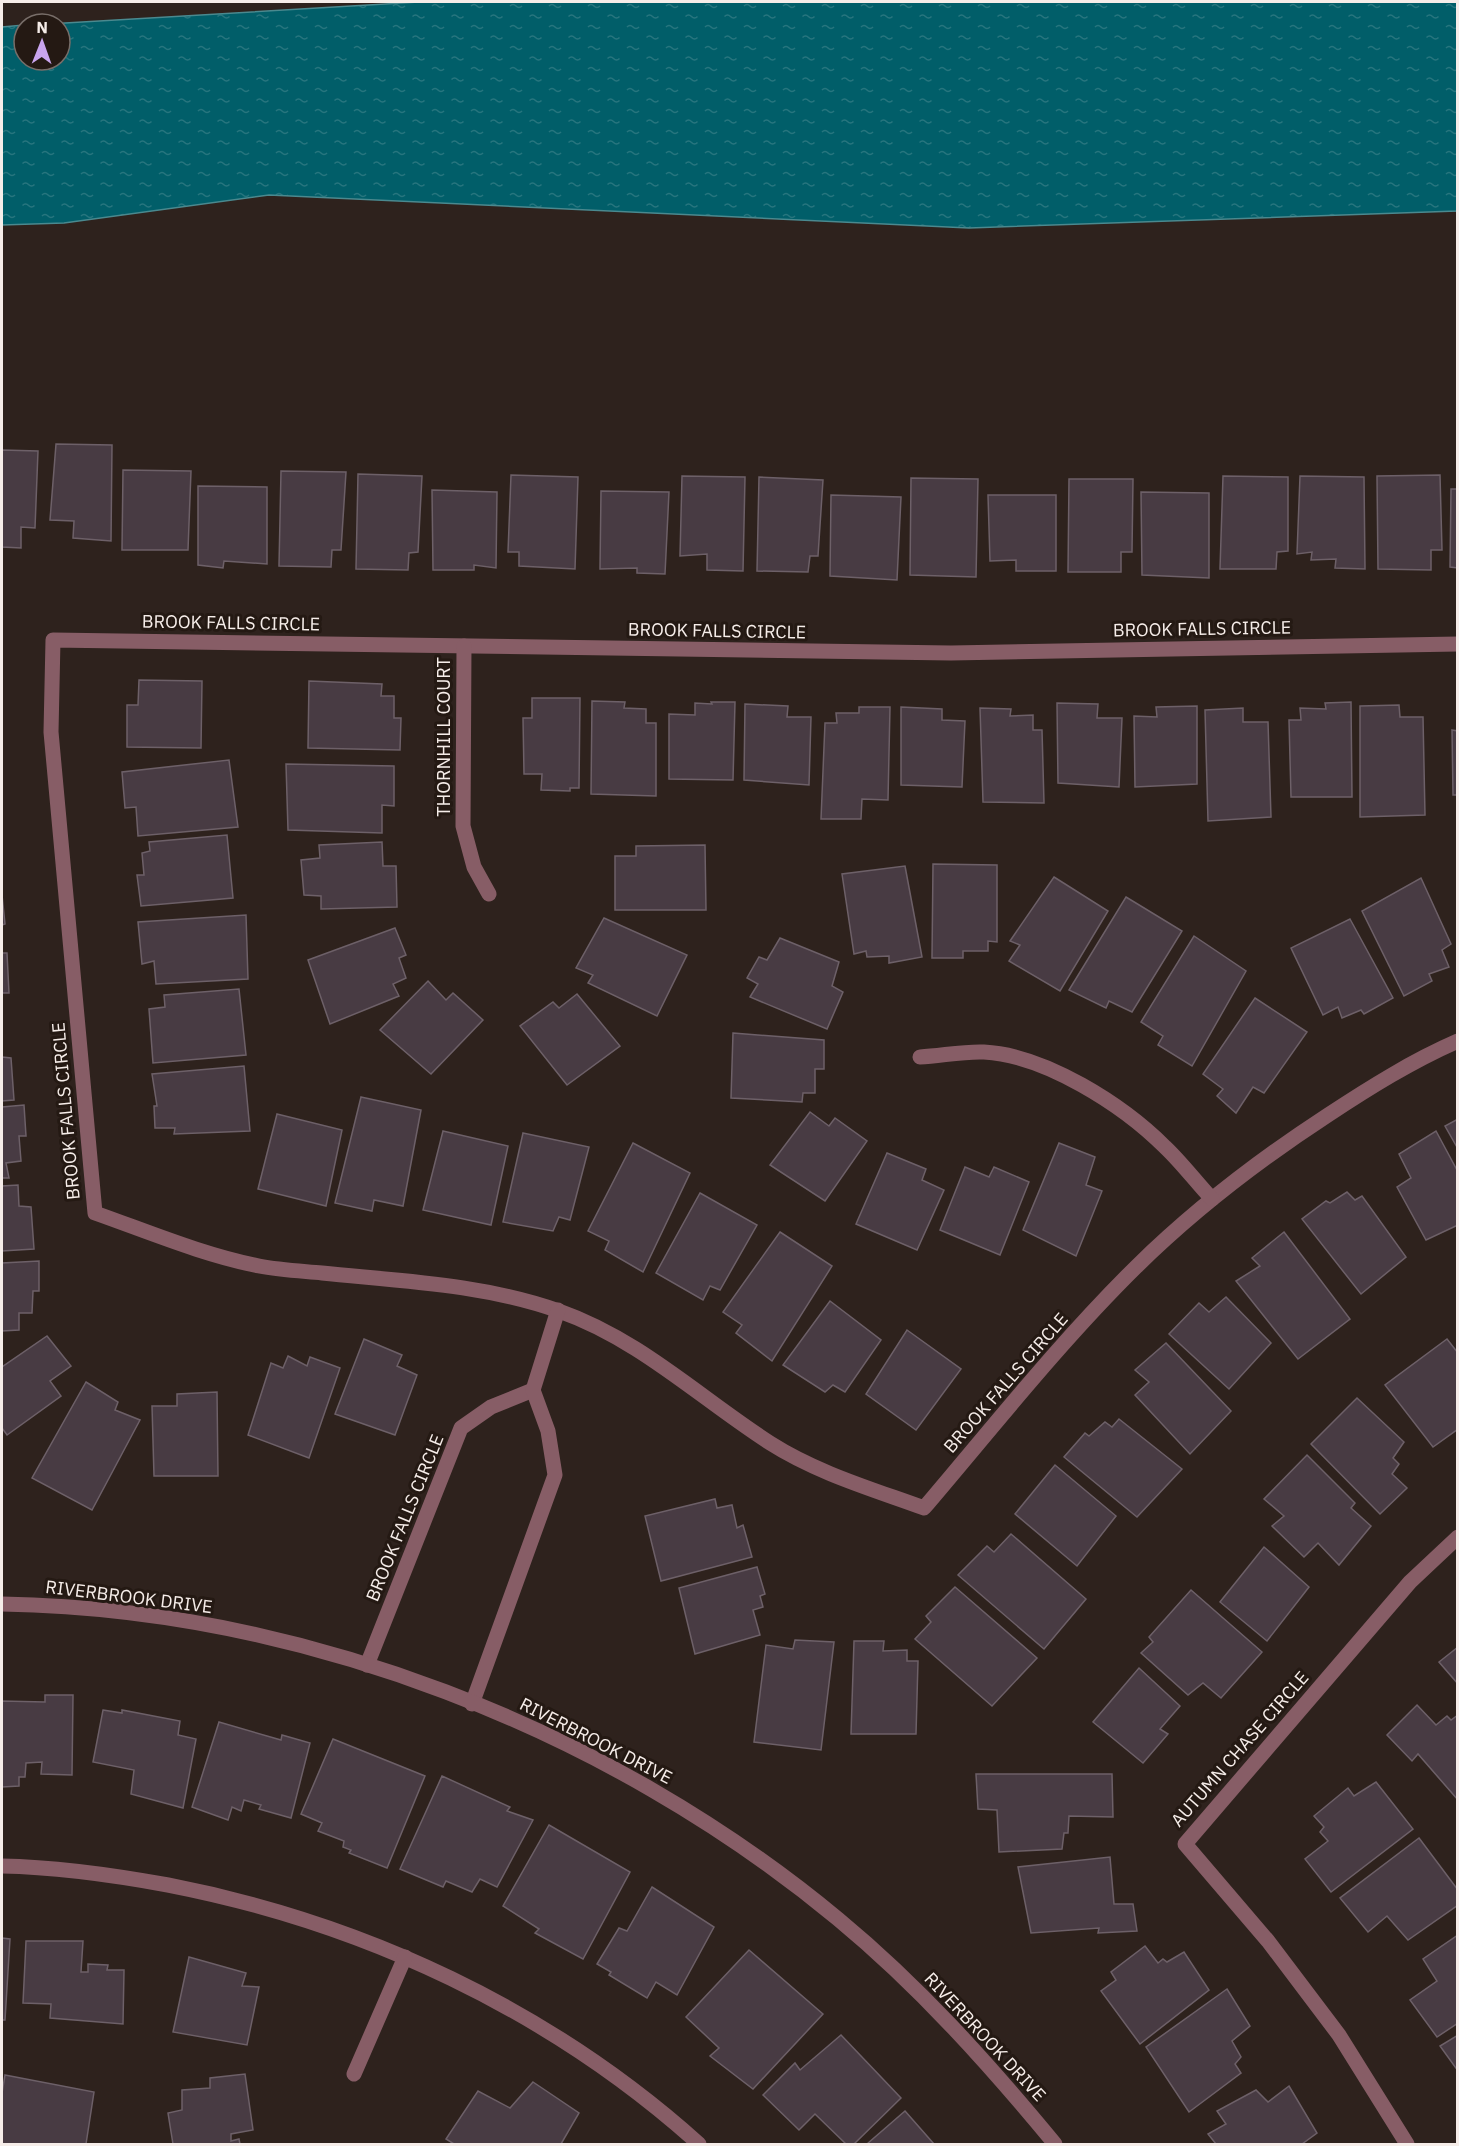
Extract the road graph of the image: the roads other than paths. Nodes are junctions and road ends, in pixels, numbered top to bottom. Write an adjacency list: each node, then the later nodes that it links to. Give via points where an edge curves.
1 (1458, 644): 2 (street, BROOK FALLS CIRCLE, via 951,653)
2 (464, 646): 3 (street, THORNHILL COURT, via 463,826 474,867); 7 (street, BROOK FALLS CIRCLE, via 53,640 51,732 95,1214 195,1249 260,1266 457,1287 502,1294)
3 (489, 894)
4 (1458, 1041): 6 (street, BROOK FALLS CIRCLE, via 1363,1092 1278,1147)
5 (920, 1057): 6 (street, via 984,1052 1025,1059 1061,1074 1118,1108 1165,1146)
6 (1212, 1198): 7 (street, BROOK FALLS CIRCLE, via 1136,1267 1069,1337 924,1508 824,1472 771,1443 638,1348)
7 (558, 1310): 8 (street)
8 (533, 1390): 11 (street, BROOK FALLS CIRCLE, via 491,1407 461,1428); 12 (street, via 548,1431 555,1475)
9 (1458, 1537): 18 (street, AUTUMN CHASE CIRCLE, via 1410,1582 1185,1844 1268,1941 1325,2016)
10 (2, 1604): 11 (street, RIVERBROOK DRIVE, via 50,1605 166,1618 284,1641)
11 (367, 1665): 12 (street, RIVERBROOK DRIVE)
12 (472, 1704): 17 (street, RIVERBROOK DRIVE, via 522,1722 621,1772 713,1827 804,1892 931,2003 998,2075)
13 (2, 1866): 14 (street, via 118,1875 224,1896 317,1923)
14 (405, 1957): 15 (street); 16 (street, via 476,1990 577,2050 672,2120)
15 (354, 2074)
16 (699, 2145)
17 (1055, 2145)
18 (1407, 2145)

